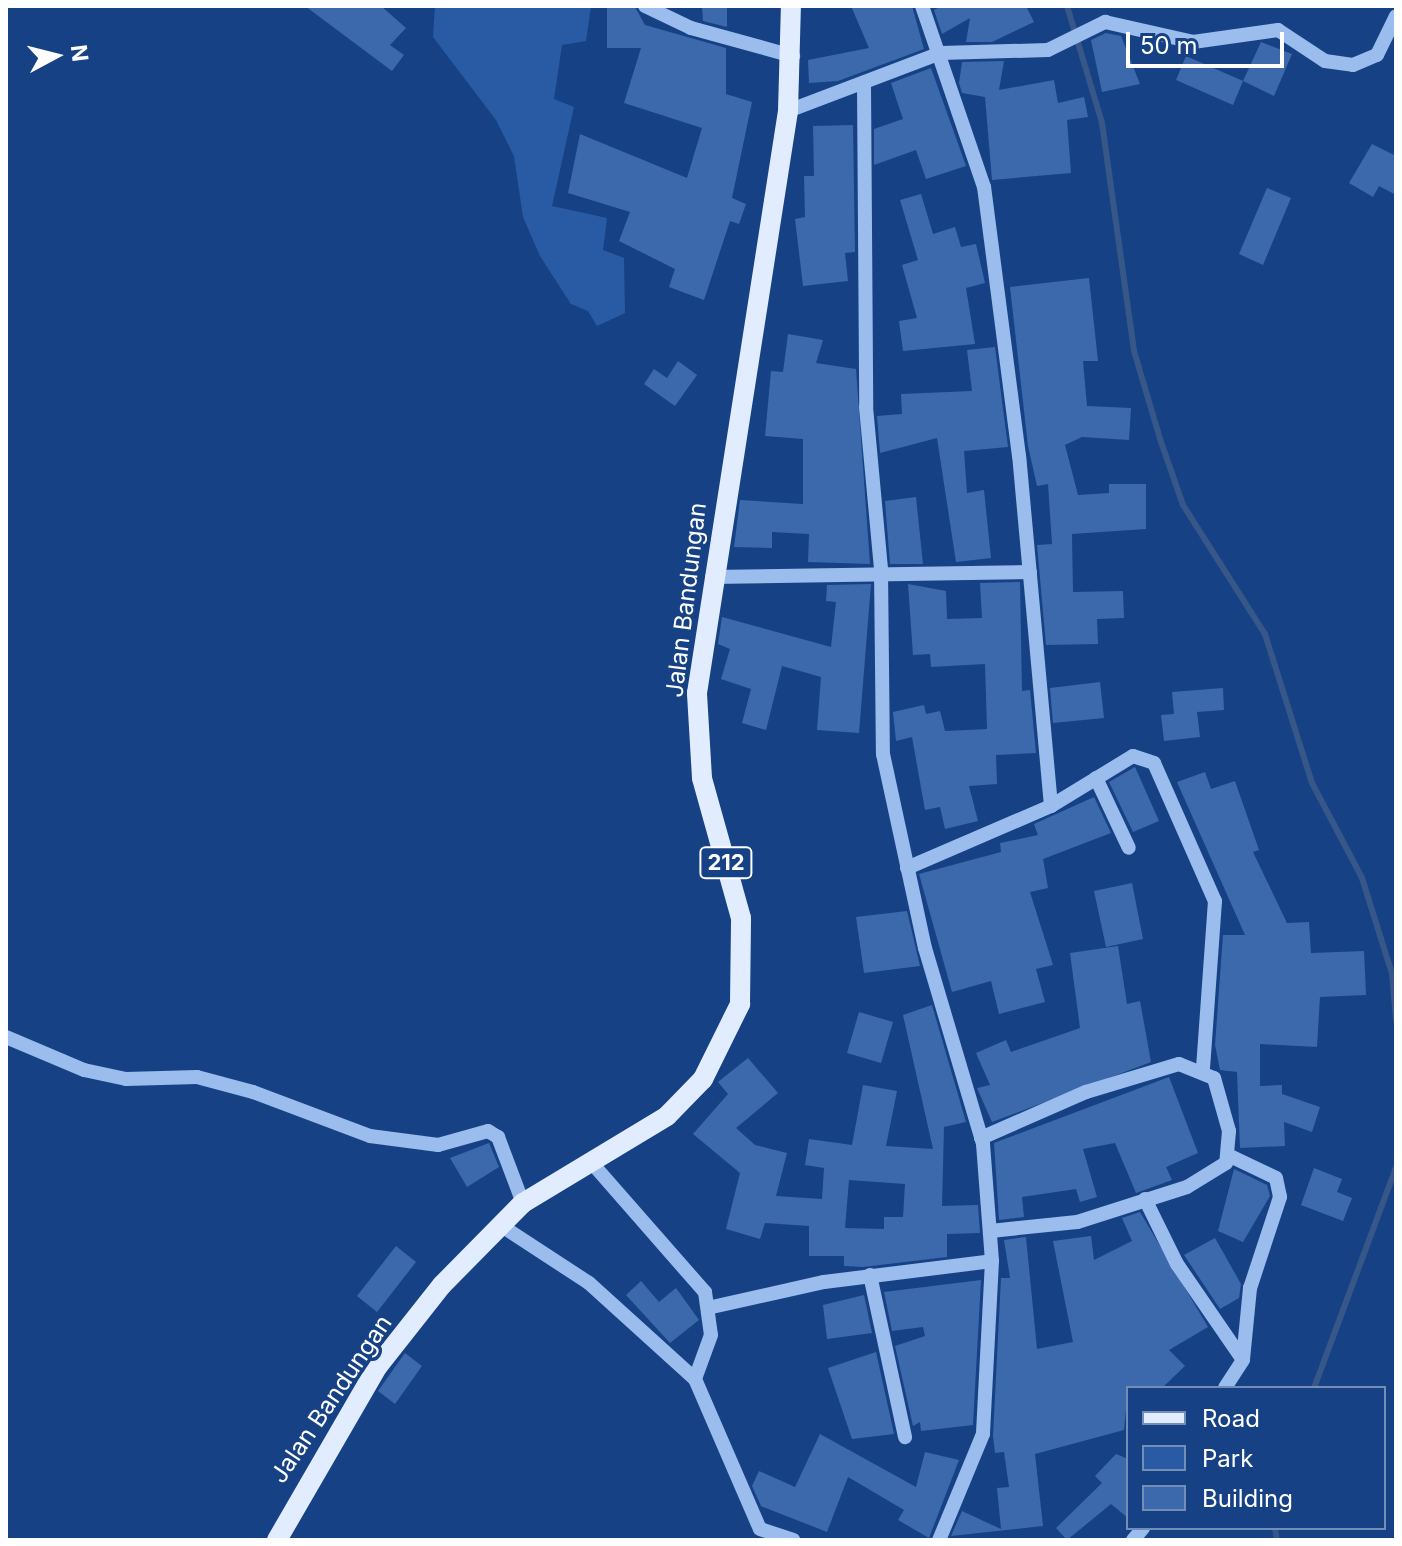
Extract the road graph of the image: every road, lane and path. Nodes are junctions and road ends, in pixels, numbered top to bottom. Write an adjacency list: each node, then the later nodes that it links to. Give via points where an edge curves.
1 (645, 6): 6 (street, via 691,28)
2 (791, 6): 6 (main road, Jalan Bandungan / 212)
3 (922, 6): 5 (street)
4 (1396, 16): 5 (street, via 1377,55 1353,65 1325,61 1294,36 1260,28 1208,42 1105,22 1048,50)
5 (941, 53): 7 (street); 10 (street, via 984,187)
6 (793, 56): 8 (main road, Jalan Bandungan / 212)
7 (864, 85): 8 (street); 9 (street, via 866,407)
8 (788, 111): 11 (main road, Jalan Bandungan / 212)
9 (881, 570): 10 (street); 11 (street); 15 (street, via 883,754)
10 (1030, 572): 13 (street)
11 (712, 577): 20 (main road, Jalan Bandungan / 212, via 697,693 698,747 741,918 740,1004 703,1079 643,1135)
12 (1096, 778): 13 (street); 14 (street); 17 (street, via 1139,754 1154,763 1211,884 1216,928)
13 (1051, 806): 15 (street)
14 (1129, 848)
15 (907, 868): 18 (street)
16 (6, 1037): 22 (street, via 84,1070 126,1079 197,1077 253,1092 370,1136 438,1145 488,1131 498,1137)
17 (1203, 1068): 18 (street, via 1166,1066); 19 (street, via 1224,1098)
18 (981, 1138): 24 (street)
19 (1228, 1155): 21 (street, via 1218,1174); 28 (street, via 1276,1178 1280,1197 1250,1288)
20 (591, 1162): 22 (main road, Jalan Bandungan / 212); 27 (street)
21 (1145, 1199): 24 (street, via 1077,1222); 28 (street, via 1177,1264)
22 (523, 1203): 23 (main road, Jalan Bandungan / 212)
23 (500, 1225): 29 (street, via 589,1283); 33 (main road, Jalan Bandungan / 212, via 378,1366)
24 (990, 1231): 25 (street)
25 (992, 1261): 26 (street); 35 (street, via 983,1434)
26 (870, 1275): 27 (street); 31 (street)
27 (712, 1307): 29 (street)
28 (1243, 1360): 30 (street)
29 (695, 1379): 32 (street)
30 (1226, 1386)
31 (905, 1437)
32 (758, 1534): 34 (street)
33 (277, 1540)
34 (793, 1540)
35 (939, 1540)

